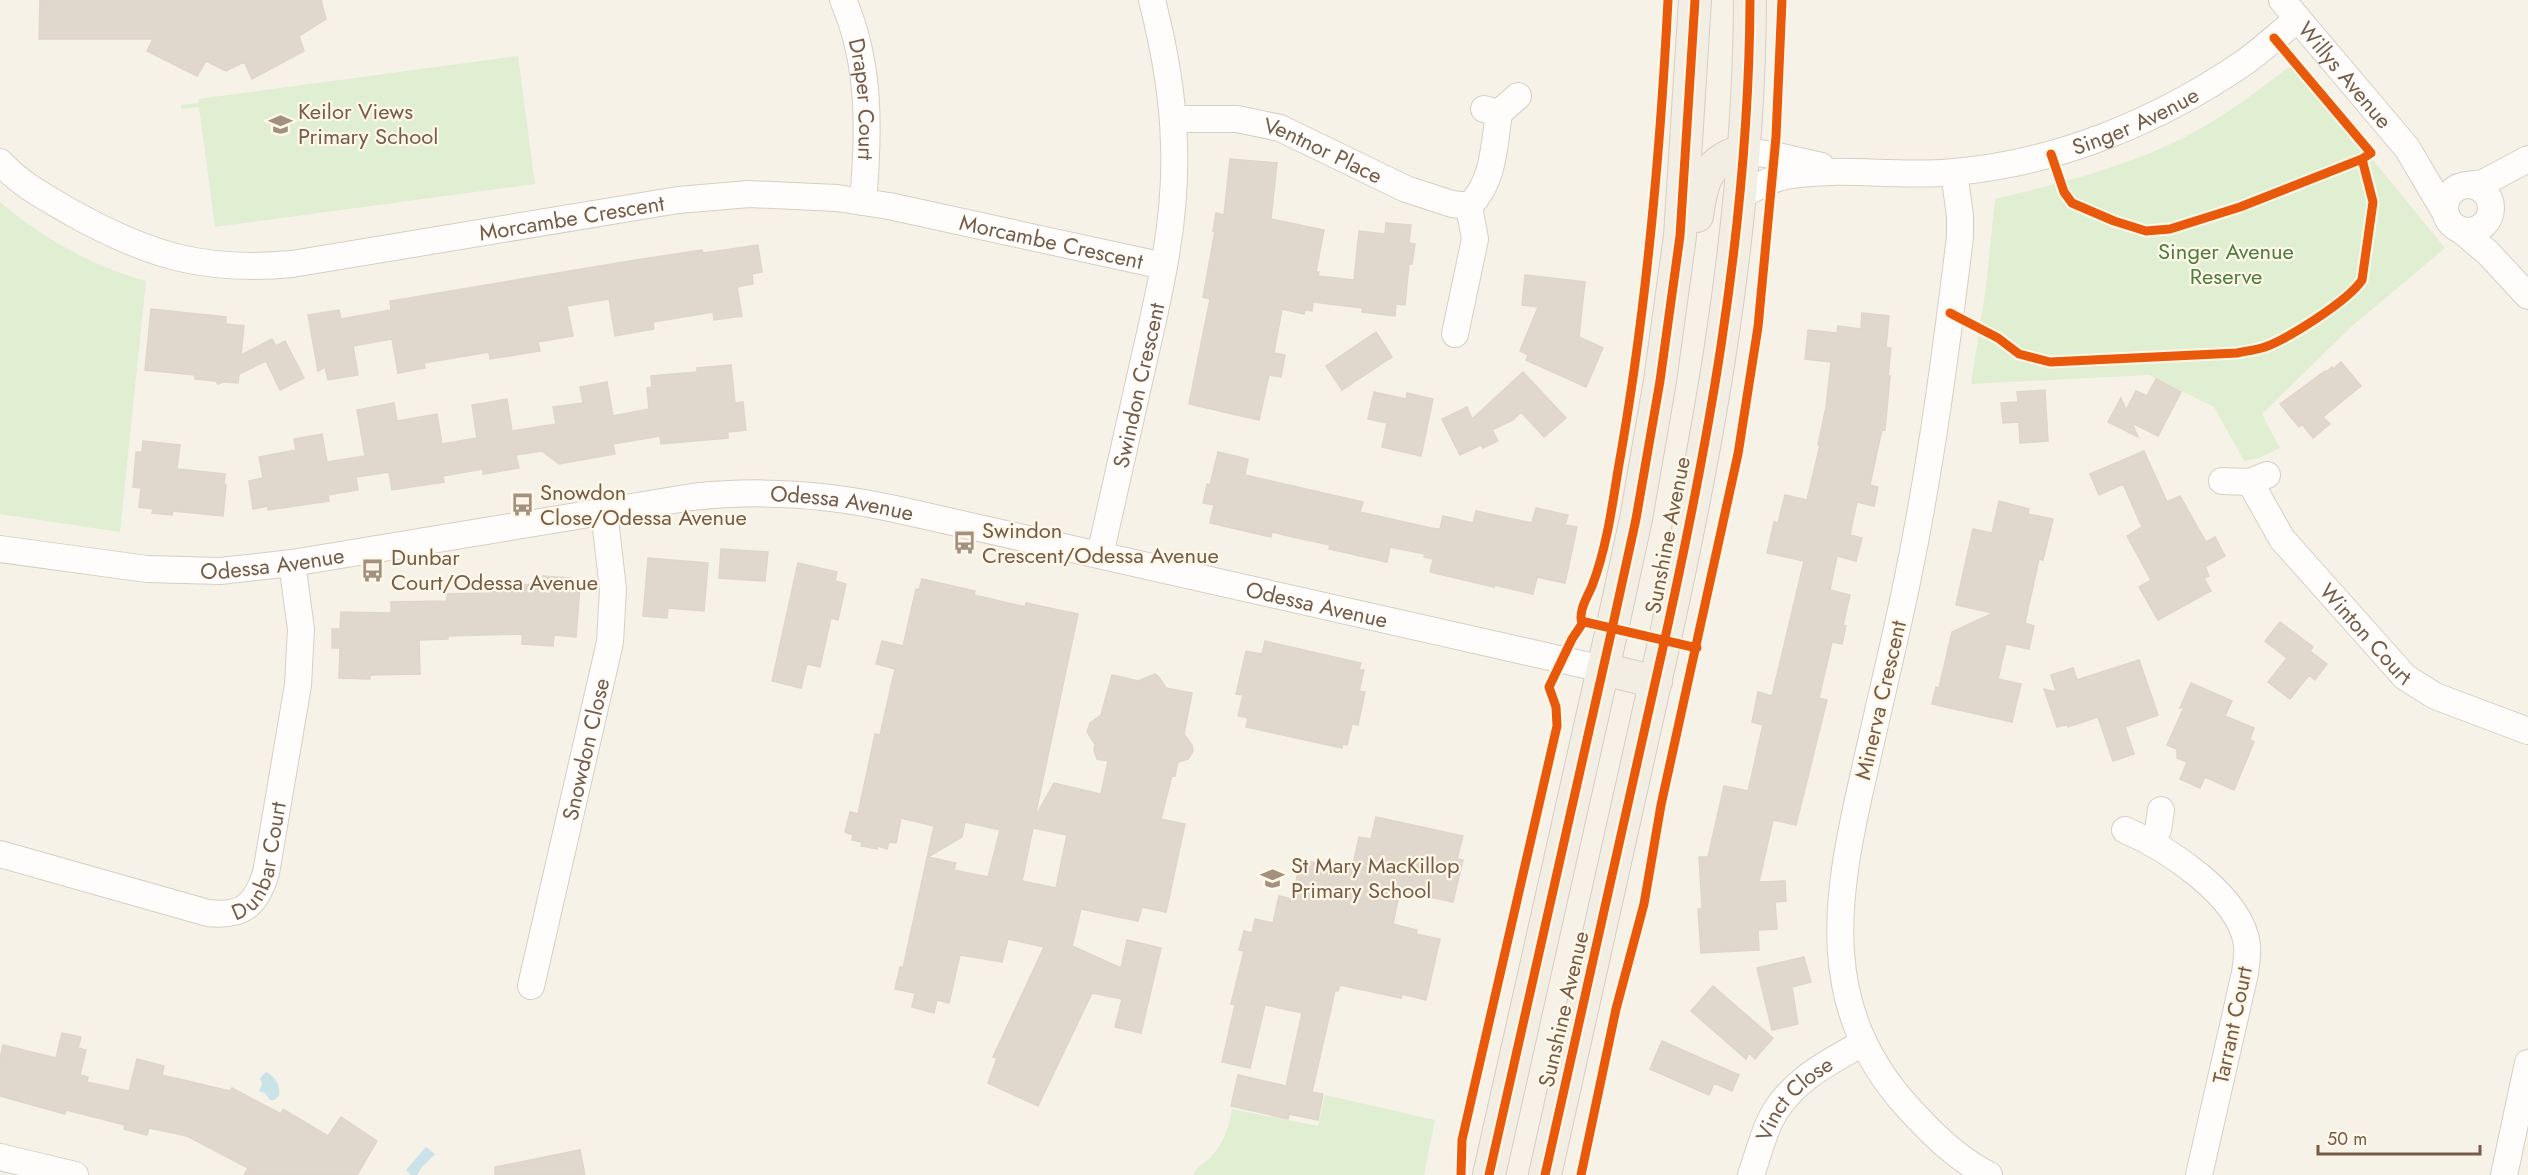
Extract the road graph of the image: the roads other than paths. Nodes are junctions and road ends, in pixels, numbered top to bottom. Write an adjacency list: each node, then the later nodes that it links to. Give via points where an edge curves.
1 (843, 0): 16 (street, Draper Court, via 860,51 865,90 868,134)
2 (1152, 0): 7 (street, Swindon Crescent, via 1162,36)
3 (1695, 0): 23 (main road, Sunshine Avenue, via 1680,237)
4 (1750, 0): 9 (main road, Sunshine Avenue)
5 (2290, 9): 8 (street, Willys Avenue); 13 (street, Singer Avenue, via 2247,60 2153,116 2050,154)
6 (1500, 106): 17 (street, via 1489,174 1483,189)
7 (1173, 119): 17 (street, Ventnor Place, via 1237,119 1280,128 1406,189); 20 (street, Swindon Crescent, via 1173,202)
8 (2408, 148): 14 (street, Willys Avenue, via 2437,171); 19 (street, Willys Avenue)
9 (1743, 151): 12 (street, Singer Avenue); 15 (main road, Sunshine Avenue); 23 (main road, via 1721,160 1706,176 1700,193 1687,289)
10 (2526, 161): 14 (street, via 2483,183); 18 (street)
11 (0, 162): 16 (street, Morcambe Crescent, via 36,194 124,240 170,257 225,266 292,264 703,197 777,194)
12 (1842, 171): 13 (street, Singer Avenue); 15 (street, Singer Avenue, via 1785,176)
13 (1954, 172): 37 (street, Minerva Crescent, via 1960,237 1930,462 1849,838 1840,897 1844,982)
14 (2466, 185): 18 (street, via 2486,194); 19 (street, via 2451,192 2445,206)
15 (1740, 196): 30 (main road, Sunshine Avenue, via 1711,413)
16 (863, 202): 20 (street, Morcambe Crescent)
17 (1468, 206): 22 (street, via 1475,239)
18 (2490, 215): 19 (street, via 2481,227 2468,231); 21 (street, Willys Avenue, via 2495,237)
19 (2454, 222): 21 (street, Willys Avenue)
20 (1164, 266): 27 (street, Swindon Crescent)
21 (2524, 291)
22 (1455, 334)
23 (1660, 381): 29 (main road, Sunshine Avenue, via 1636,519)
24 (2222, 481): 31 (street, Winton Court, via 2258,478 2282,539 2405,677 2435,696)
25 (604, 511): 27 (street, Odessa Avenue, via 723,493 813,494 896,508); 28 (street, Odessa Avenue); 36 (street, Snowdon Close, via 613,589 610,642)
26 (0, 549): 28 (street, Odessa Avenue, via 182,571)
27 (1100, 555): 29 (street, Odessa Avenue)
28 (292, 563): 35 (street, Dunbar Court, via 301,629 298,685 266,873 252,901 241,911 227,915 208,913)
29 (1603, 669): 30 (main road); 43 (main road, Sunshine Avenue)
30 (1656, 682): 39 (main road, Sunshine Avenue)
31 (2528, 731)
32 (2161, 810): 34 (street)
33 (2125, 830): 34 (street, Tarrant Court)
34 (2152, 842): 48 (street, Tarrant Court, via 2181,860 2229,905 2247,945 2245,973)
35 (0, 854)
36 (531, 986)
37 (1863, 1043): 46 (street, Vinct Close, via 1821,1066 1795,1086 1770,1121); 47 (street, Minerva Crescent, via 1899,1099 1926,1128 1954,1153)
38 (2528, 1063): 40 (street)
39 (1555, 1134): 44 (main road, Sunshine Avenue); 45 (main road)
40 (2519, 1141): 49 (street)
41 (0, 1156): 42 (street)
42 (71, 1175)
43 (1489, 1175)
44 (1545, 1175)
45 (1553, 1175)
46 (1751, 1175)
47 (1989, 1175)
48 (2199, 1175)
49 (2504, 1175)

